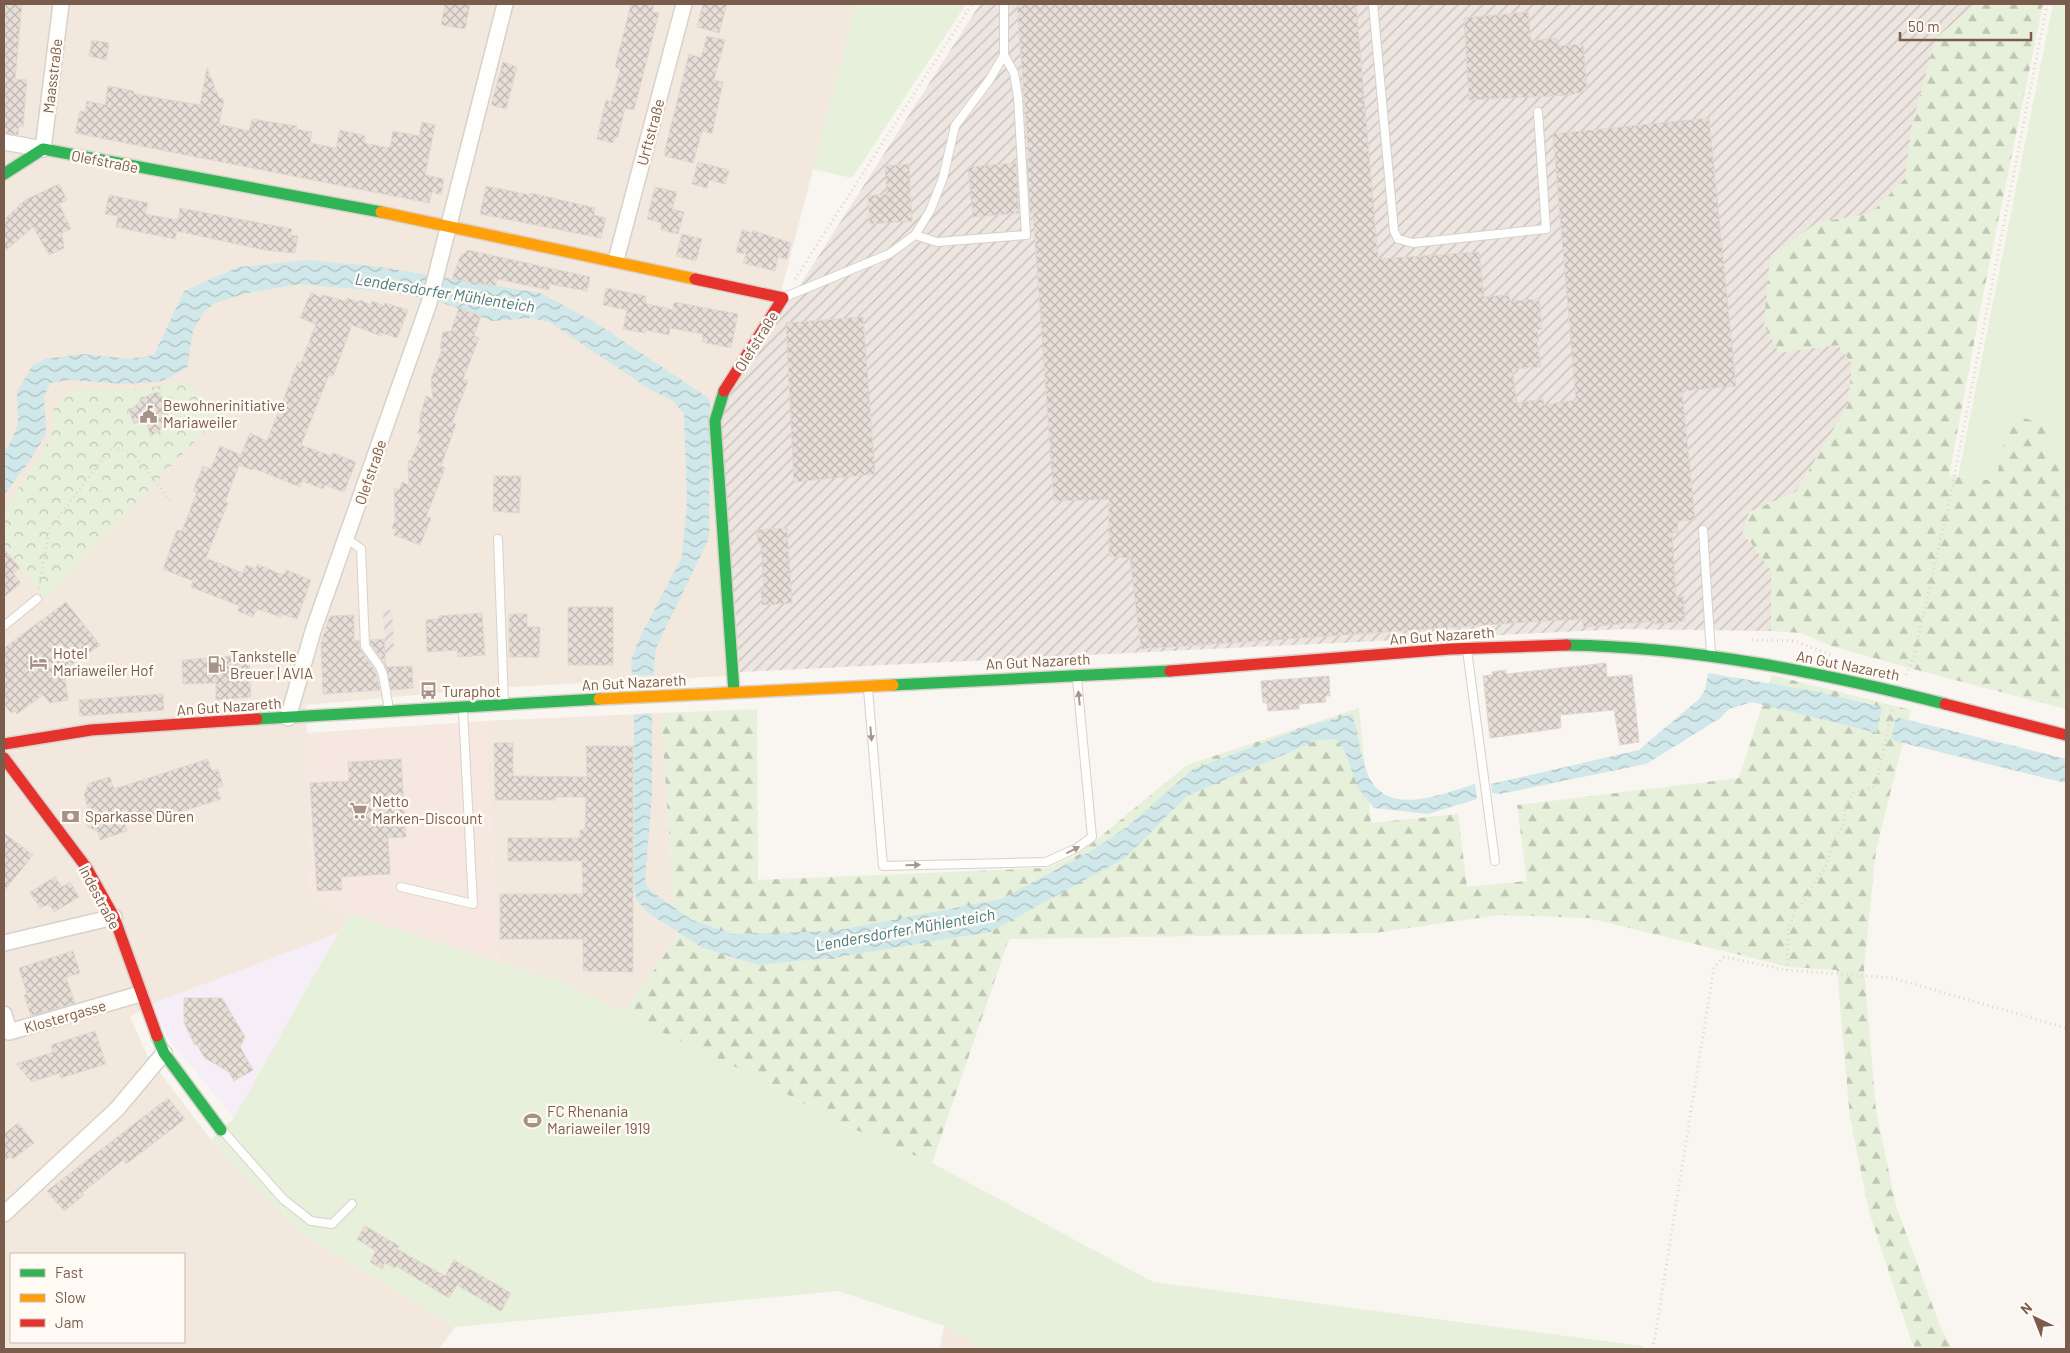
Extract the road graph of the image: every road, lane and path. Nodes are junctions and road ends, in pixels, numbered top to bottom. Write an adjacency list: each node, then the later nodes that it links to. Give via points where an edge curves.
1 (61, 4): 11 (street, Maasstraße)
2 (505, 4): 13 (street, Olefstraße)
3 (684, 4): 15 (street, Urftstraße)
4 (972, 4): 16 (path)
5 (1004, 4): 8 (lane)
6 (1373, 4): 9 (lane, via 1394,231 1398,239 1413,243 1546,230)
7 (2048, 4): 27 (path, via 1951,493 1914,657)
8 (1004, 56): 14 (lane, via 955,126 943,178); 14 (lane, via 1014,73 1018,97 1026,235 936,242)
9 (1538, 112)
10 (4, 142): 11 (street)
11 (43, 149): 12 (main road); 13 (main road, Olefstraße)
12 (4, 174)
13 (449, 225): 15 (main road, Olefstraße); 19 (street, Olefstraße, via 429,303)
14 (915, 235): 16 (lane, via 889,254)
15 (616, 260): 16 (main road, Olefstraße)
16 (783, 298): 28 (main road, Olefstraße, via 723,393 716,421)
17 (172, 502): 21 (path, via 134,455 113,446 49,529)
18 (1703, 530): 24 (lane)
19 (346, 538): 31 (lane, via 361,549 365,646 383,675); 32 (street, Olefstraße, via 313,630)
20 (498, 539): 29 (lane)
21 (38, 598): 22 (lane)
22 (4, 626)
23 (1467, 648): 24 (main road, An Gut Nazareth, via 1547,644 1656,649); 25 (main road, An Gut Nazareth, via 1241,666); 36 (lane)
24 (1712, 656): 27 (main road, An Gut Nazareth)
25 (1076, 674): 26 (main road, An Gut Nazareth); 26 (lane, one-way to 25, via 883,866 1046,862 1077,848 1092,837)
26 (868, 685): 28 (main road, An Gut Nazareth)
27 (1899, 691): 33 (main road, An Gut Nazareth); 40 (path, via 1891,711 1876,786 1854,793 1846,804 1843,827 1835,838 1826,868 1795,911 1788,929)
28 (734, 692): 29 (main road, An Gut Nazareth)
29 (504, 705): 30 (main road, An Gut Nazareth)
30 (463, 708): 31 (main road, An Gut Nazareth); 37 (lane, via 473,904)
31 (389, 712): 32 (main road, An Gut Nazareth)
32 (288, 718): 34 (main road, An Gut Nazareth, via 42,735)
33 (2066, 735)
34 (4, 744)
35 (4, 758): 38 (main road, Indestraße, via 86,866)
36 (1495, 861)
37 (401, 887)
38 (114, 917): 39 (street); 41 (main road, Indestraße)
39 (4, 943)
40 (1787, 970): 43 (path, via 1892,978); 48 (path, via 1724,957 1714,968)
41 (140, 994): 42 (street, Klostergasse, via 9,1032); 44 (main road, Indestraße)
42 (4, 1014)
43 (2066, 1028)
44 (164, 1053): 45 (main road, Indestraße); 47 (street, via 117,1109)
45 (222, 1130): 46 (lane, via 282,1199 312,1221 332,1224)
46 (352, 1204)
47 (4, 1214)
48 (1653, 1349)

